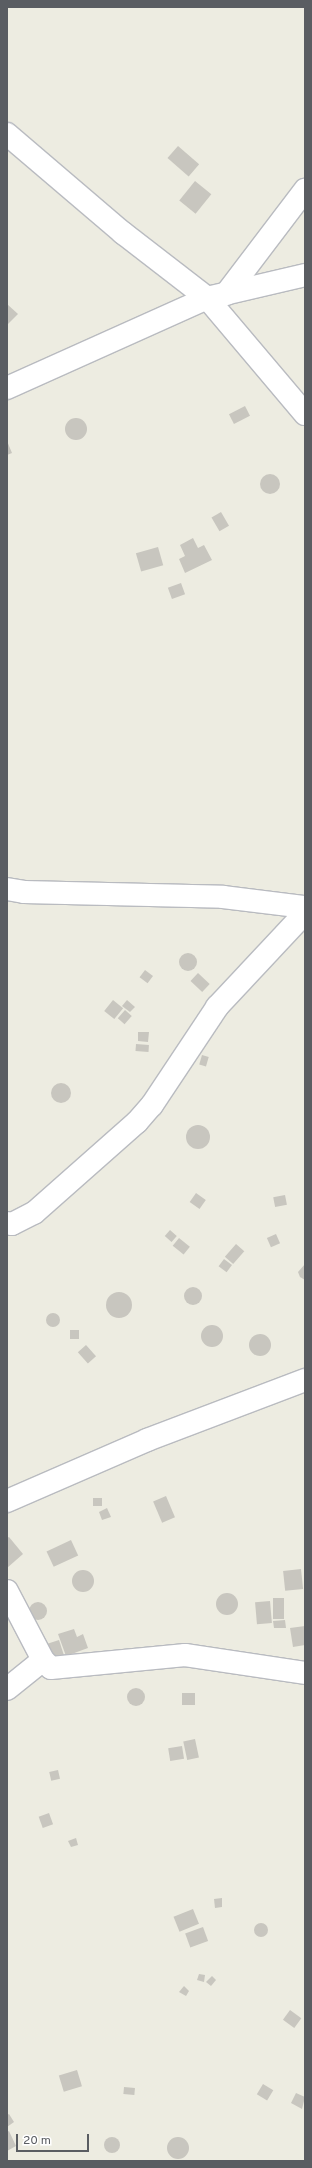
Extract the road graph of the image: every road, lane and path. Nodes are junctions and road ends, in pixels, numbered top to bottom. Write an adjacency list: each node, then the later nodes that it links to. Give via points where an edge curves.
1 (7, 134): 4 (street, via 123,233)
2 (305, 190): 4 (street)
3 (305, 275): 4 (street)
4 (216, 296): 5 (street); 6 (street)
5 (7, 388)
6 (305, 414)
7 (7, 889): 8 (street, via 24,892 224,897)
8 (305, 907)
9 (305, 913): 10 (street, via 217,1007 152,1105 137,1122 34,1213 12,1224)
10 (7, 1223)
11 (305, 1380): 12 (street, via 147,1440)
12 (7, 1501)
13 (7, 1591): 14 (street)
14 (43, 1660): 15 (street, via 51,1668 184,1655); 16 (street)
15 (305, 1673)
16 (7, 1689)

